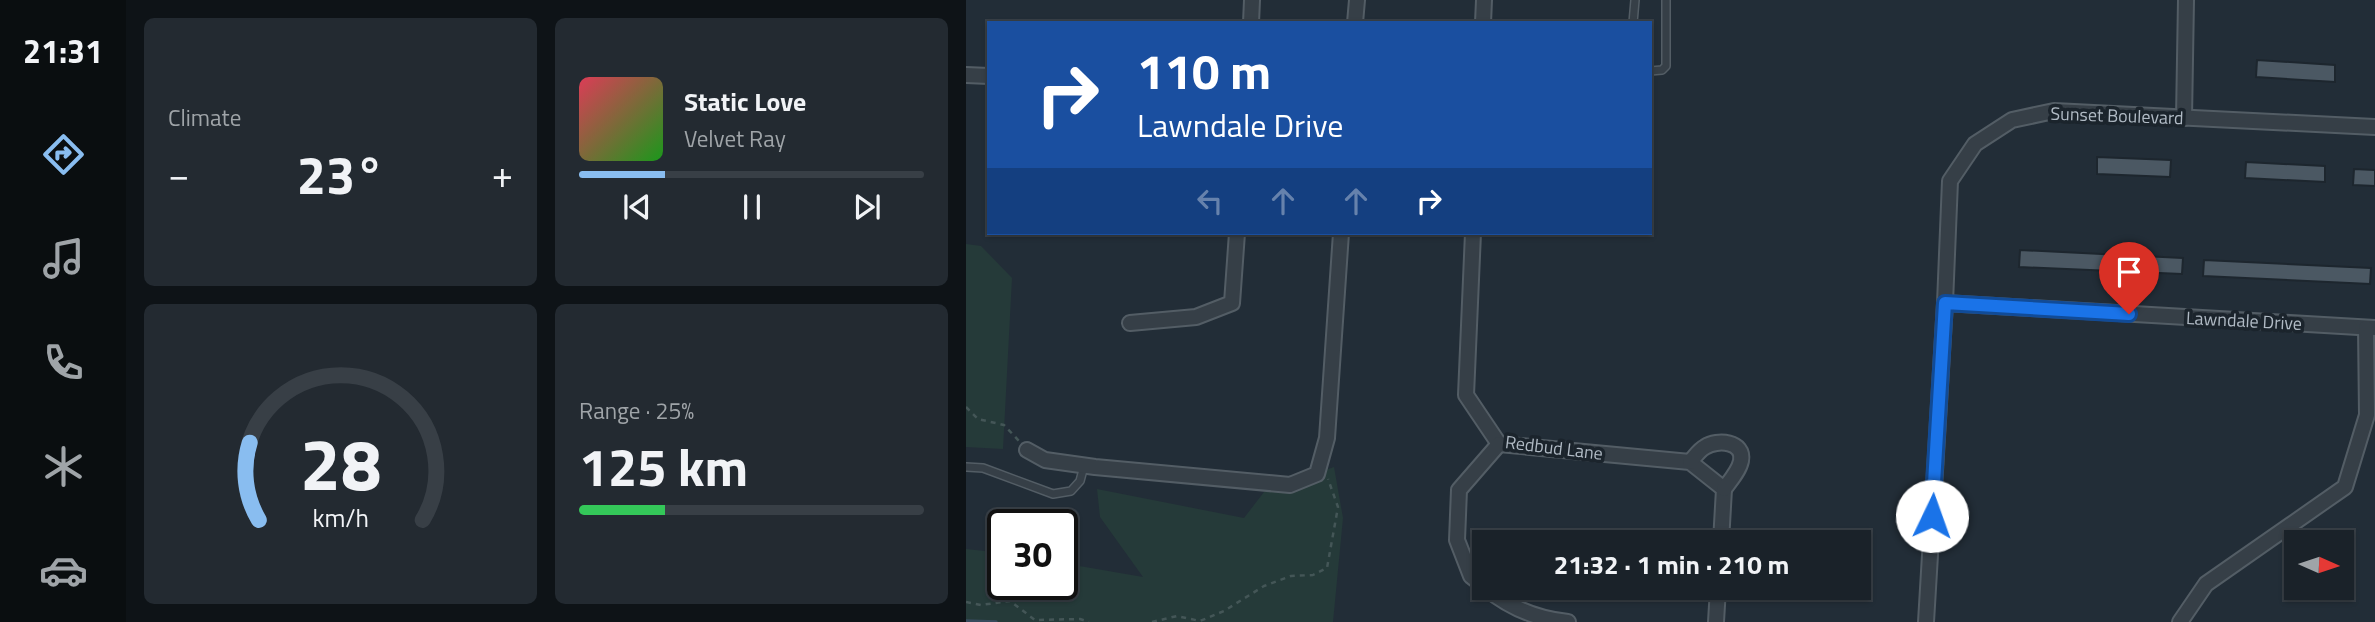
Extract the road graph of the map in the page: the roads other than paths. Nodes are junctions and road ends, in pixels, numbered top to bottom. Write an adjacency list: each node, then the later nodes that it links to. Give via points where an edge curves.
1 (1252, 0): 7 (street)
2 (1357, 0): 8 (street)
3 (1484, 0): 9 (street)
4 (1635, 0): 10 (lane)
5 (1666, 0): 11 (lane, via 1666,66)
6 (2186, 0): 14 (street)
7 (1251, 21)
8 (1355, 21)
9 (1483, 21)
10 (1633, 21)
11 (1652, 71)
12 (966, 75): 13 (street)
13 (987, 76)
14 (2184, 118): 15 (street, Sunset Boulevard); 19 (street, Sunset Boulevard, via 2054,111 2012,120 1975,144 1950,181)
15 (2375, 127)
16 (1237, 235): 20 (street, via 1232,303 1196,317)
17 (1341, 235): 25 (street, via 1327,439 1317,474 1290,485)
18 (1473, 235): 22 (street, Redbud Lane, via 1465,395)
19 (1945, 303): 21 (street, Lawndale Drive); 34 (street, Sunset Boulevard)
20 (1130, 323)
21 (2371, 328): 35 (street, via 2367,415 2345,488 2206,584)
22 (1499, 444): 24 (street, Redbud Lane); 29 (street, via 1459,490 1457,540)
23 (1027, 450): 25 (street, via 1045,460)
24 (1690, 463): 27 (street); 27 (street, via 1706,446 1724,441 1734,444 1742,461)
25 (1084, 466): 26 (lane, via 1071,491 1053,494 983,468)
26 (966, 467)
27 (1724, 489): 28 (street)
28 (1722, 530)
29 (1472, 577)
30 (1501, 600): 32 (street, via 1545,620)
31 (1717, 600): 33 (street)
32 (1568, 622)
33 (1716, 622)
34 (1926, 622)
35 (2180, 622)

